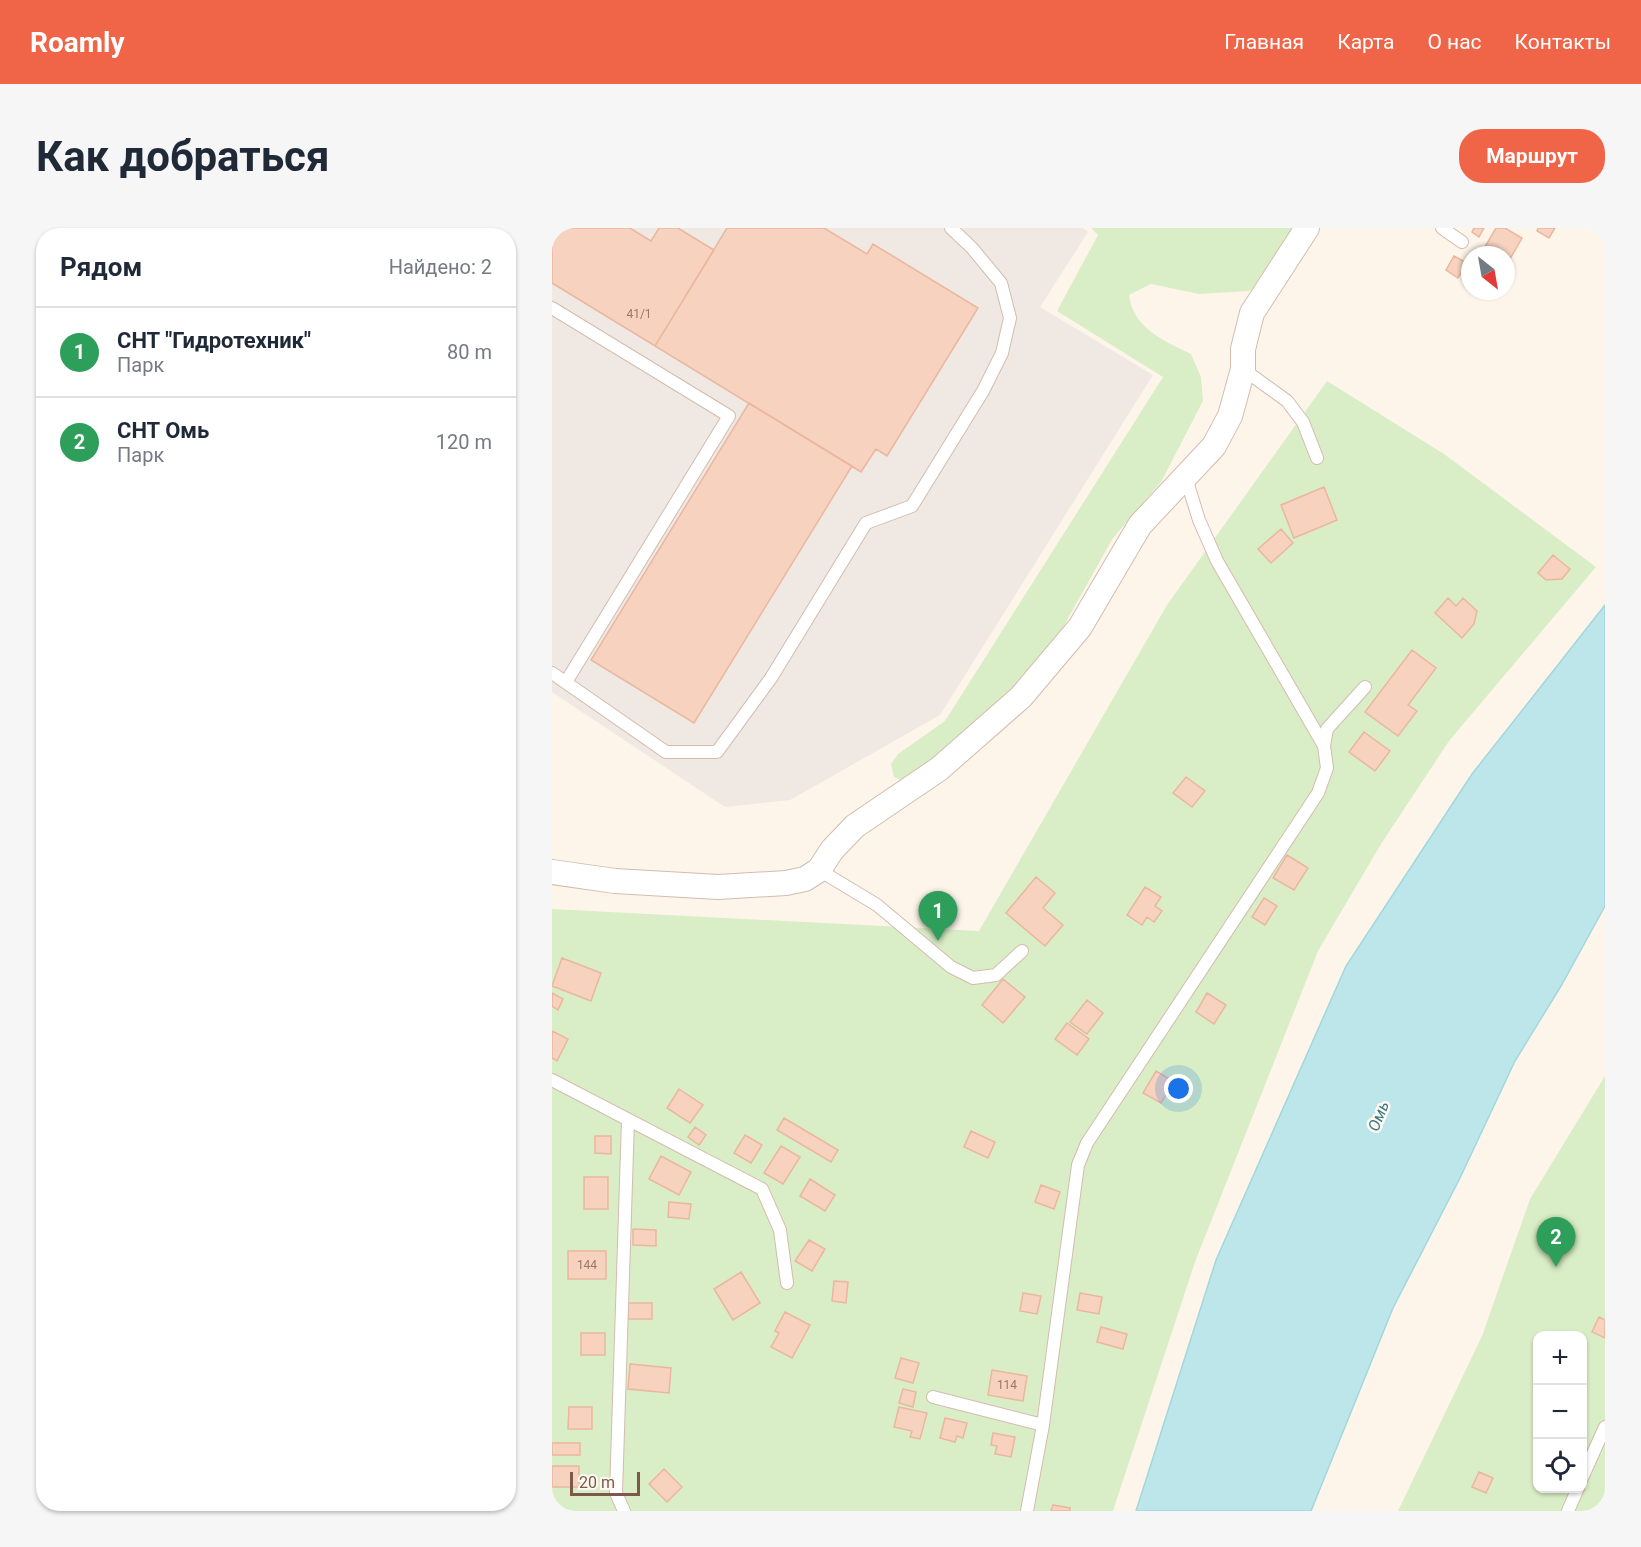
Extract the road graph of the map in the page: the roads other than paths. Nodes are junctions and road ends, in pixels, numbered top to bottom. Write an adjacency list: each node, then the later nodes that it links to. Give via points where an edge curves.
1 (951, 228): 10 (lane, via 1001,283 1010,318 1002,353 912,506 866,523 771,678 717,752 666,752)
2 (1307, 228): 6 (street, via 1252,313 1243,349)
3 (1442, 228): 4 (lane)
4 (1462, 242)
5 (552, 308): 10 (lane, via 729,416)
6 (1243, 369): 7 (lane, via 1287,401 1303,422); 8 (street, via 1230,416 1214,446)
7 (1317, 458)
8 (1186, 478): 12 (lane, via 1216,561); 13 (street, via 1140,525 1080,627 1021,697 939,769 855,826)
9 (552, 672): 10 (lane)
10 (566, 682)
11 (1365, 687): 12 (lane, via 1326,729)
12 (1324, 746): 20 (lane, via 1327,768 1318,793 1087,1143 1078,1165)
13 (819, 870): 14 (street, via 805,879 786,883 718,887 615,881); 15 (lane, via 878,905 951,967 973,978 996,975)
14 (552, 872)
15 (1022, 951)
16 (552, 1080): 17 (lane)
17 (628, 1120): 18 (lane, via 762,1189 780,1230); 24 (lane, via 616,1493)
18 (787, 1283)
19 (933, 1397): 20 (lane)
20 (1043, 1425): 25 (lane)
21 (1605, 1427): 22 (lane)
22 (1587, 1467)
23 (1576, 1493): 26 (lane)
24 (624, 1511)
25 (1027, 1511)
26 (1568, 1511)

